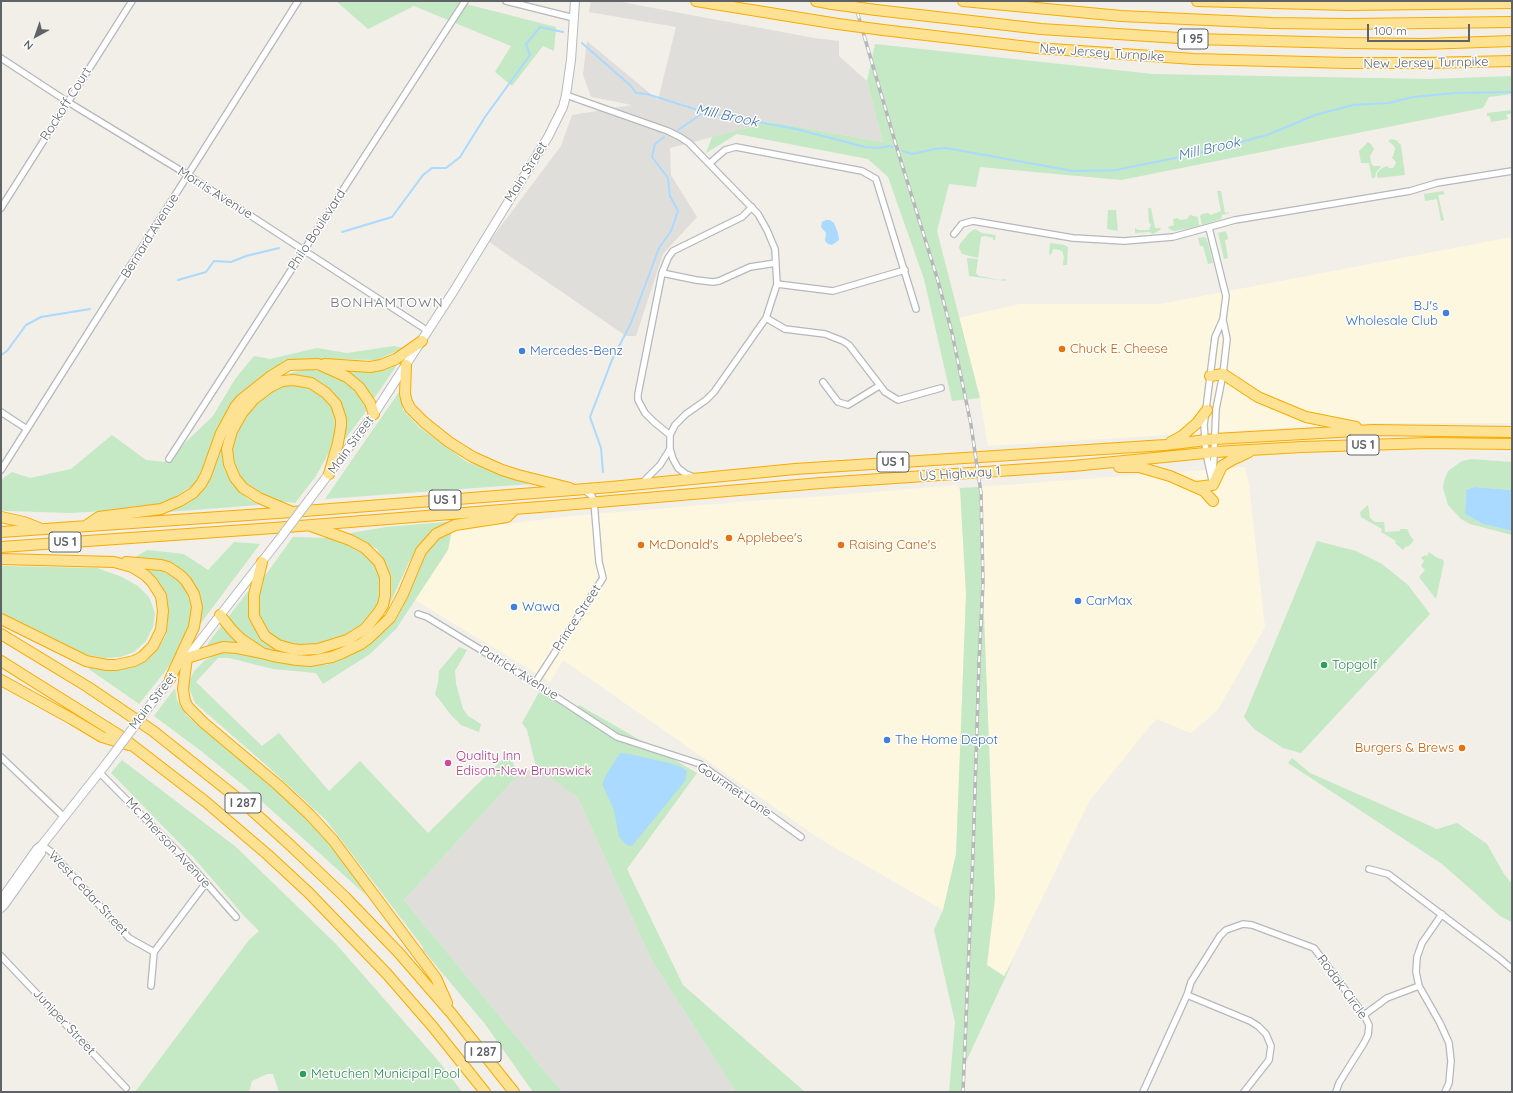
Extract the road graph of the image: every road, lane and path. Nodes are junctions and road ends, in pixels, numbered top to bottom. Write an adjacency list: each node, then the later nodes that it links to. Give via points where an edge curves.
1 (132, 1): 17 (street, Rockoff Court)
2 (298, 1): 20 (street, Bernard Avenue)
3 (465, 1): 25 (street, Philo Boulevard)
4 (506, 1): 11 (street)
5 (575, 1): 11 (main road, Main Street)
6 (696, 1): 15 (highway, New Jersey Turnpike / I 95, bridge, via 838,24 1037,48 1194,59 1347,64)
7 (816, 1): 13 (highway, New Jersey Turnpike / I 95, bridge, via 1041,28 1194,39 1354,44)
8 (963, 1): 12 (highway, I 95, via 1121,16 1272,23)
9 (1197, 1): 10 (highway, via 1348,5)
10 (1512, 3)
11 (574, 18): 16 (main road, Main Street)
12 (1512, 22)
13 (1512, 41)
14 (1, 58): 17 (street, Morris Avenue)
15 (1512, 61)
16 (566, 95): 18 (street, via 680,137); 33 (main road, Main Street, via 548,137)
17 (68, 102): 20 (street, Morris Avenue); 22 (street, Rockoff Court)
18 (710, 163): 21 (street); 27 (street, via 725,150 736,147 862,171 870,175 879,184)
19 (1512, 171): 23 (street, via 1236,220)
20 (188, 175): 25 (street, Morris Avenue); 45 (street, Bernard Avenue)
21 (752, 207): 26 (street, via 772,239); 28 (street, via 742,217 673,251)
22 (1, 208)
23 (1209, 228): 24 (street, via 1173,237 1124,241 1073,238 973,221 962,224); 32 (street, via 1226,296)
24 (954, 234)
25 (304, 250): 33 (street, Morris Avenue); 56 (street, Philo Boulevard)
26 (776, 263): 28 (street, via 750,267 713,282); 29 (street)
27 (905, 270): 29 (street, via 833,291); 30 (street)
28 (662, 273): 48 (street, via 638,400 645,413)
29 (777, 284): 31 (street)
30 (916, 309)
31 (766, 318): 40 (street, via 785,329 825,334 843,340 850,345); 48 (street, via 714,392 686,414 675,425)
32 (1223, 319): 37 (street, via 1227,339); 38 (street, via 1215,337)
33 (428, 331): 34 (main road, Main Street)
34 (422, 340): 35 (highway, via 396,359 376,366); 36 (main road, Main Street)
35 (318, 364): 44 (highway, via 352,381 370,403); 71 (highway, via 289,365 241,400 221,433 201,484 187,497 154,510 99,516)
36 (406, 366): 44 (main road, Main Street); 64 (highway, via 404,394 410,408 449,442 473,457 502,470)
37 (1223, 374): 38 (highway); 46 (highway, via 1256,396 1306,417); 49 (street, via 1216,409)
38 (1210, 376): 42 (street)
39 (823, 382): 40 (street, via 838,402 848,404)
40 (879, 386): 41 (street, via 889,396 898,400)
41 (941, 388)
42 (1207, 410): 50 (street); 52 (highway, via 1182,436)
43 (1, 412): 45 (street)
44 (374, 414): 59 (main road, Main Street)
45 (27, 429): 58 (street, Bernard Avenue)
46 (1373, 430): 47 (highway, US 1); 49 (highway, US 1)
47 (1512, 432)
48 (670, 435): 53 (street)
49 (1215, 439): 50 (highway, US 1); 55 (street)
50 (1204, 440): 52 (highway, US 1); 55 (street)
51 (1512, 444): 54 (highway, US 1, via 1428,443)
52 (1165, 445): 60 (highway, US 1, via 795,469)
53 (670, 449): 60 (street, via 678,468); 61 (street, via 660,465)
54 (1255, 450): 55 (highway, US 1); 62 (highway, via 1222,466)
55 (1210, 452): 57 (highway, US Highway 1 / US 1); 62 (street); 62 (street)
56 (168, 459)
57 (1073, 466): 63 (highway, via 1139,467 1170,476); 66 (highway, US Highway 1 / US 1)
58 (1, 470)
59 (329, 474): 68 (highway, via 338,443 341,419 336,404 326,393 311,383 293,380 282,381 254,399 232,431 227,449 229,464 239,483 251,494); 77 (main road, Main Street, bridge)
60 (698, 479): 61 (highway, US 1)
61 (640, 484): 64 (highway, US 1)
62 (1213, 485): 63 (highway)
63 (1193, 487): 65 (highway, via 1204,491)
64 (580, 489): 66 (street, via 592,496); 68 (highway, US 1)
65 (1213, 501)
66 (594, 502): 67 (highway, US 1); 87 (street, Prince Street, via 599,562 603,578)
67 (515, 508): 70 (highway, US 1); 82 (highway, via 507,517 455,525 436,534 421,551 390,618 361,644 332,657 310,660)
68 (292, 512): 71 (highway, US 1)
69 (1, 517): 72 (highway)
70 (310, 525): 74 (highway, US 1); 77 (highway, via 365,548 379,562 385,577 385,596 378,613 365,629 347,640 318,649 292,649 278,645 265,636 254,616 254,595)
71 (87, 526): 72 (highway, US 1)
72 (41, 529): 73 (highway, US 1)
73 (1, 532)
74 (1, 547)
75 (1, 559): 76 (highway)
76 (114, 562): 80 (highway, via 132,567 146,575 158,590 163,604 163,618 157,640 148,652 134,661 116,665 86,660); 85 (highway, via 152,564 168,568 180,575 194,594 197,607 194,627)
77 (262, 562): 79 (main road, Main Street)
78 (418, 614): 87 (street, Patrick Avenue)
79 (220, 615): 82 (highway, via 236,635); 83 (main road, Main Street)
80 (1, 619)
81 (1, 634): 107 (highway, I 287, via 122,709 246,805 345,897 399,953)
82 (262, 653): 83 (highway, via 223,647)
83 (187, 658): 85 (main road, Main Street); 107 (highway, via 183,689 188,707 278,785 333,840 436,978)
84 (1, 661): 89 (highway, I 287, via 96,719)
85 (170, 679): 91 (main road, Main Street, bridge)
86 (1, 680): 89 (highway, via 102,737)
87 (535, 683): 88 (street, Patrick Avenue)
88 (617, 737): 93 (street, Gourmet Lane, via 700,764)
89 (136, 747): 110 (highway, I 287, via 238,828 309,893 401,989)
90 (1, 758): 92 (street)
91 (100, 772): 92 (main road, Main Street); 96 (street, Mc Pherson Avenue)
92 (64, 817): 94 (main road, Main Street)
93 (801, 837)
94 (42, 845): 97 (main road, Main Street); 98 (main road, Main Street, via 41,853); 101 (street, West Cedar Street, via 129,938)
95 (1369, 869): 99 (street, via 1388,874)
96 (206, 883): 100 (street, Mc Pherson Avenue); 101 (street)
97 (1, 900)
98 (1, 908)
99 (1442, 914): 103 (street); 105 (street, via 1426,936 1417,957)
100 (236, 917)
101 (154, 952): 104 (street)
102 (1, 956): 109 (street, Juniper Street)
103 (1512, 969)
104 (151, 986)
105 (1418, 986): 108 (street, via 1387,998); 115 (street, via 1449,1044 1451,1061 1449,1083)
106 (1187, 996): 108 (street, Rodak Circle, via 1191,982 1220,936 1226,930 1243,924 1314,948); 112 (street, Rodak Circle); 113 (street, via 1250,1021 1266,1034 1271,1046 1269,1060)
107 (451, 1013): 111 (highway, I 287)
108 (1364, 1015): 114 (street, Rodak Circle, via 1369,1025 1368,1035)
109 (126, 1088)
110 (485, 1092)
111 (514, 1092)
112 (1143, 1092)
113 (1244, 1092)
114 (1336, 1092)
115 (1445, 1092)

